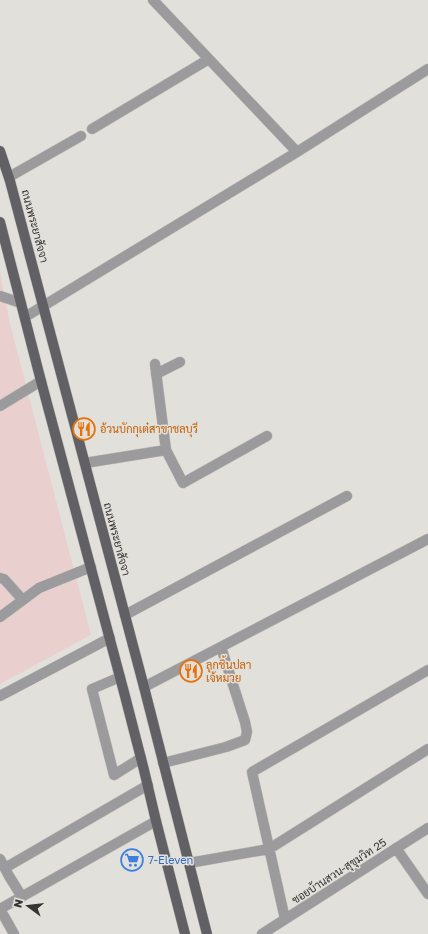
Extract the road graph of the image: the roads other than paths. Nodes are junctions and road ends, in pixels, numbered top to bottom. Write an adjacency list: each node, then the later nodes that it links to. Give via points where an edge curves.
1 (159, 2): 2 (street)
2 (209, 58): 4 (street); 7 (street)
3 (428, 69): 7 (street)
4 (92, 129)
5 (81, 136): 8 (street)
6 (0, 151): 8 (main road, ถนนพระยาสัจจา)
7 (297, 152): 12 (street)
8 (9, 177): 12 (main road, ถนนพระยาสัจจา)
9 (0, 222): 11 (main road)
10 (0, 296): 11 (street)
11 (21, 303): 13 (main road)
12 (43, 306): 13 (street); 21 (main road, ถนนพระยาสัจจา)
13 (25, 317): 17 (main road)
14 (180, 362): 16 (street)
15 (155, 364): 16 (street)
16 (156, 374): 20 (street)
17 (41, 381): 18 (street); 24 (main road)
18 (0, 406)
19 (267, 436): 20 (street, via 183,483)
20 (166, 450): 21 (street)
21 (84, 463): 27 (main road, ถนนพระยาสัจจา)
22 (347, 496): 27 (street)
23 (428, 539): 30 (street)
24 (91, 567): 26 (street, via 39,588); 29 (main road)
25 (0, 578): 26 (street, via 4,579)
26 (22, 599): 28 (street)
27 (125, 615): 33 (main road, ถนนพระยาสัจจา)
28 (0, 617)
29 (110, 638): 32 (main road); 34 (street)
30 (221, 647): 33 (street); 37 (street, via 245,722 245,740)
31 (428, 670): 42 (street, via 252,772)
32 (120, 677): 36 (main road); 36 (street, via 92,689 114,775)
33 (144, 687): 37 (main road, ถนนพระยาสัจจา)
34 (0, 696)
35 (428, 749): 42 (street)
36 (141, 758): 38 (main road)
37 (163, 763): 43 (main road, ถนนพระยาสัจจา)
38 (148, 785): 39 (main road); 44 (street)
39 (156, 820): 46 (street); 50 (main road)
40 (428, 828): 41 (street, ซอยบ้านสวน-สุขุมวิท 25)
41 (396, 848): 45 (street); 48 (street, ซอยบ้านสวน-สุขุมวิท 25)
42 (269, 849): 43 (street); 48 (street)
43 (189, 863): 51 (main road, ถนนพระยาสัจจา)
44 (3, 871): 46 (street)
45 (428, 894)
46 (22, 897): 47 (street)
47 (0, 909): 49 (street)
48 (285, 919): 52 (street, ซอยบ้านสวน-สุขุมวิท 25)
49 (14, 934)
50 (185, 934)
51 (207, 934)
52 (262, 934)

